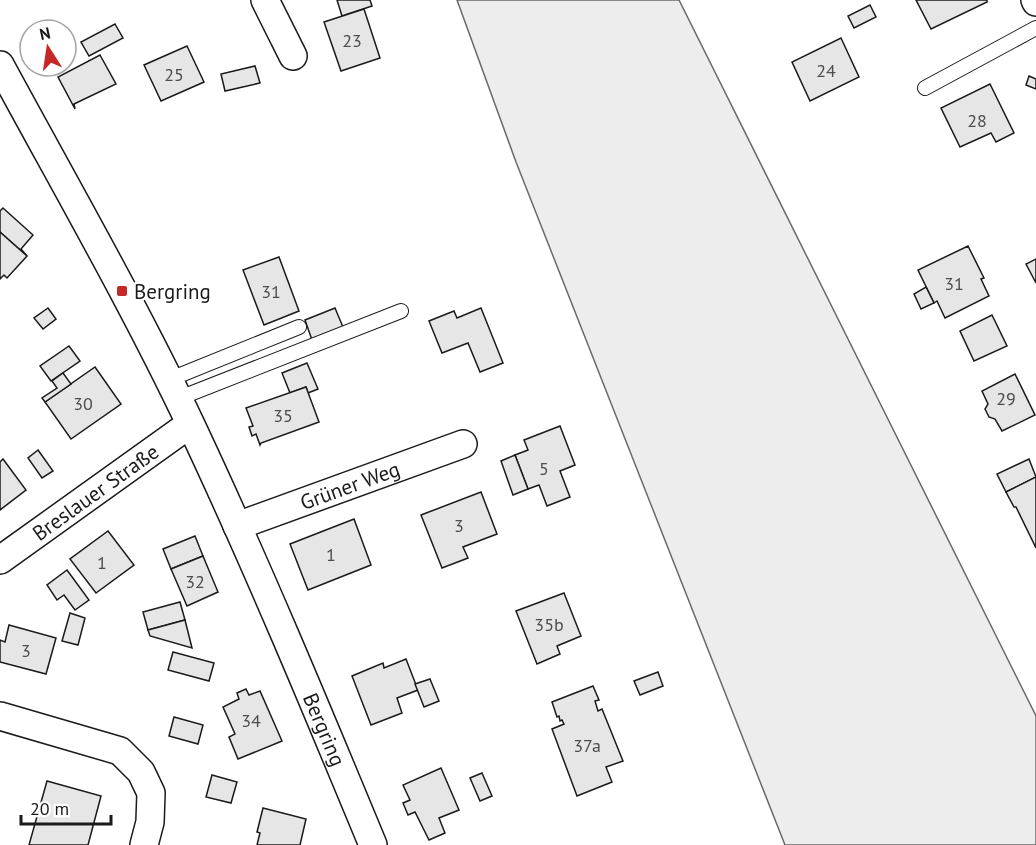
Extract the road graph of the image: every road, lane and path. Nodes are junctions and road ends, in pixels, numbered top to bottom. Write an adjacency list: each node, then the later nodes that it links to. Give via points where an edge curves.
1 (265, 0): 3 (street)
2 (1036, 28): 5 (lane)
3 (293, 56)
4 (0, 65): 8 (street, Bergring)
5 (925, 88)
6 (401, 311): 8 (lane)
7 (299, 327): 8 (lane)
8 (172, 390): 9 (street, Bergring)
9 (190, 424): 11 (street, Bergring); 12 (street, Breslauer Straße)
10 (463, 444): 11 (street, Grüner Weg)
11 (237, 526): 15 (street, Bergring)
12 (0, 560)
13 (0, 716): 14 (street, via 120,751 141,772 151,793)
14 (144, 845)
15 (373, 845)

